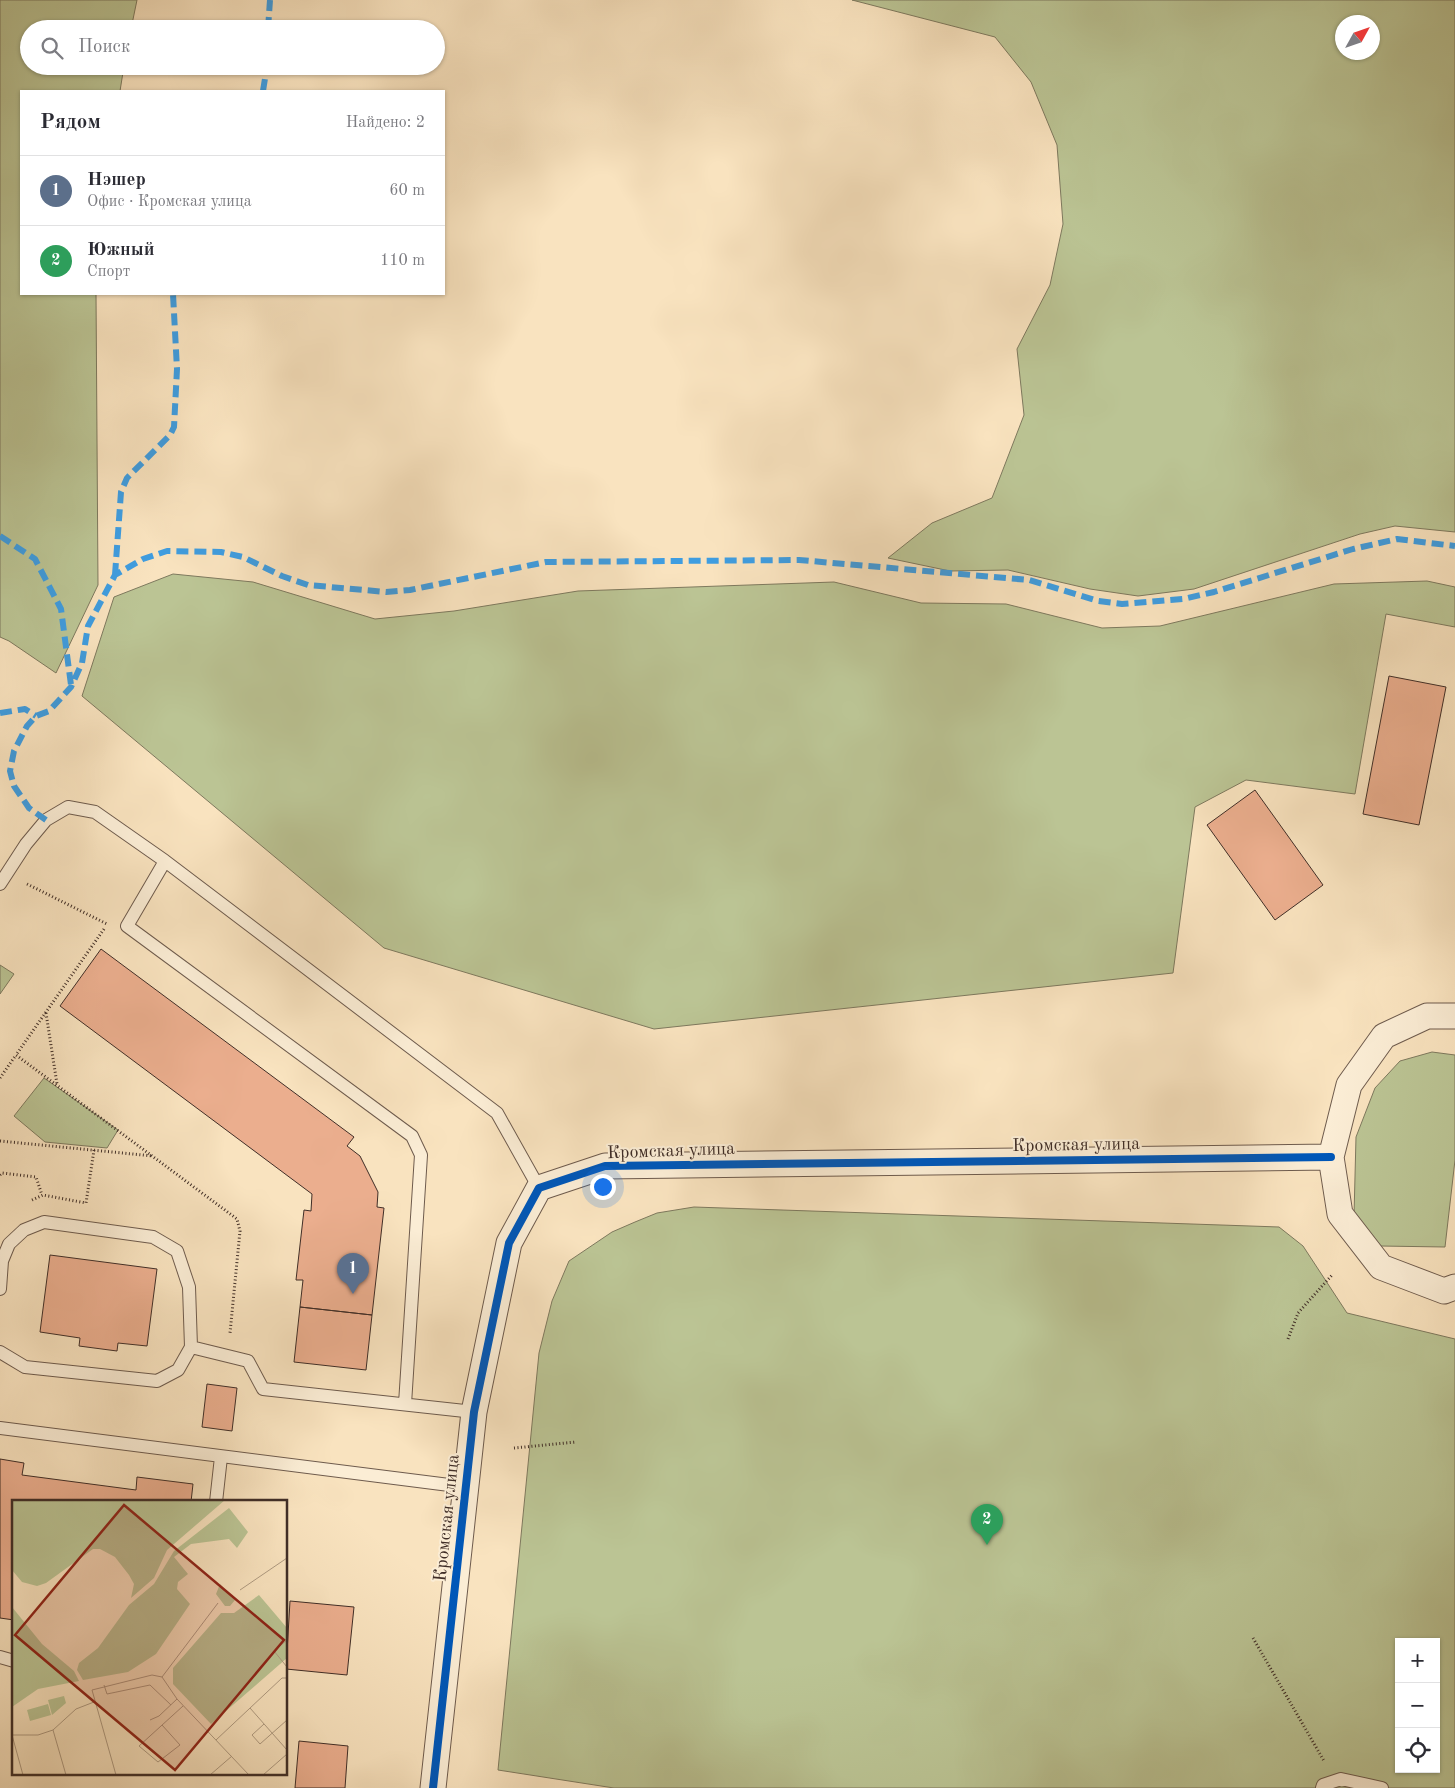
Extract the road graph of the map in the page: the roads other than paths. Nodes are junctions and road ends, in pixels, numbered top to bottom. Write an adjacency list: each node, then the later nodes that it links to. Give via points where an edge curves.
1 (165, 861): 2 (lane, via 95,812 68,808 46,820); 5 (lane, via 497,1113); 10 (lane, via 127,926 412,1136 421,1155)
2 (2, 880)
3 (1455, 1016): 4 (street, via 1427,1016 1384,1036 1349,1085)
4 (1331, 1157): 5 (street, Кромская улица, via 605,1166); 6 (street, via 1340,1214 1381,1267 1444,1291)
5 (539, 1188): 11 (street, Кромская улица, via 509,1244)
6 (1455, 1287)
7 (0, 1289): 8 (lane, via 2,1261 9,1244 24,1230 44,1222 152,1237 177,1251 189,1287)
8 (191, 1347): 9 (lane, via 178,1370 157,1381 25,1367); 10 (lane, via 248,1361 263,1389)
9 (0, 1352)
10 (405, 1404): 11 (lane)
11 (474, 1412): 14 (street, Кромская улица)
12 (0, 1428): 13 (lane)
13 (221, 1457): 14 (lane); 15 (lane)
14 (465, 1487): 16 (street, Кромская улица)
15 (216, 1500)
16 (433, 1788)
17 (1322, 1788): 18 (lane, via 1341,1779)
18 (1382, 1788)

